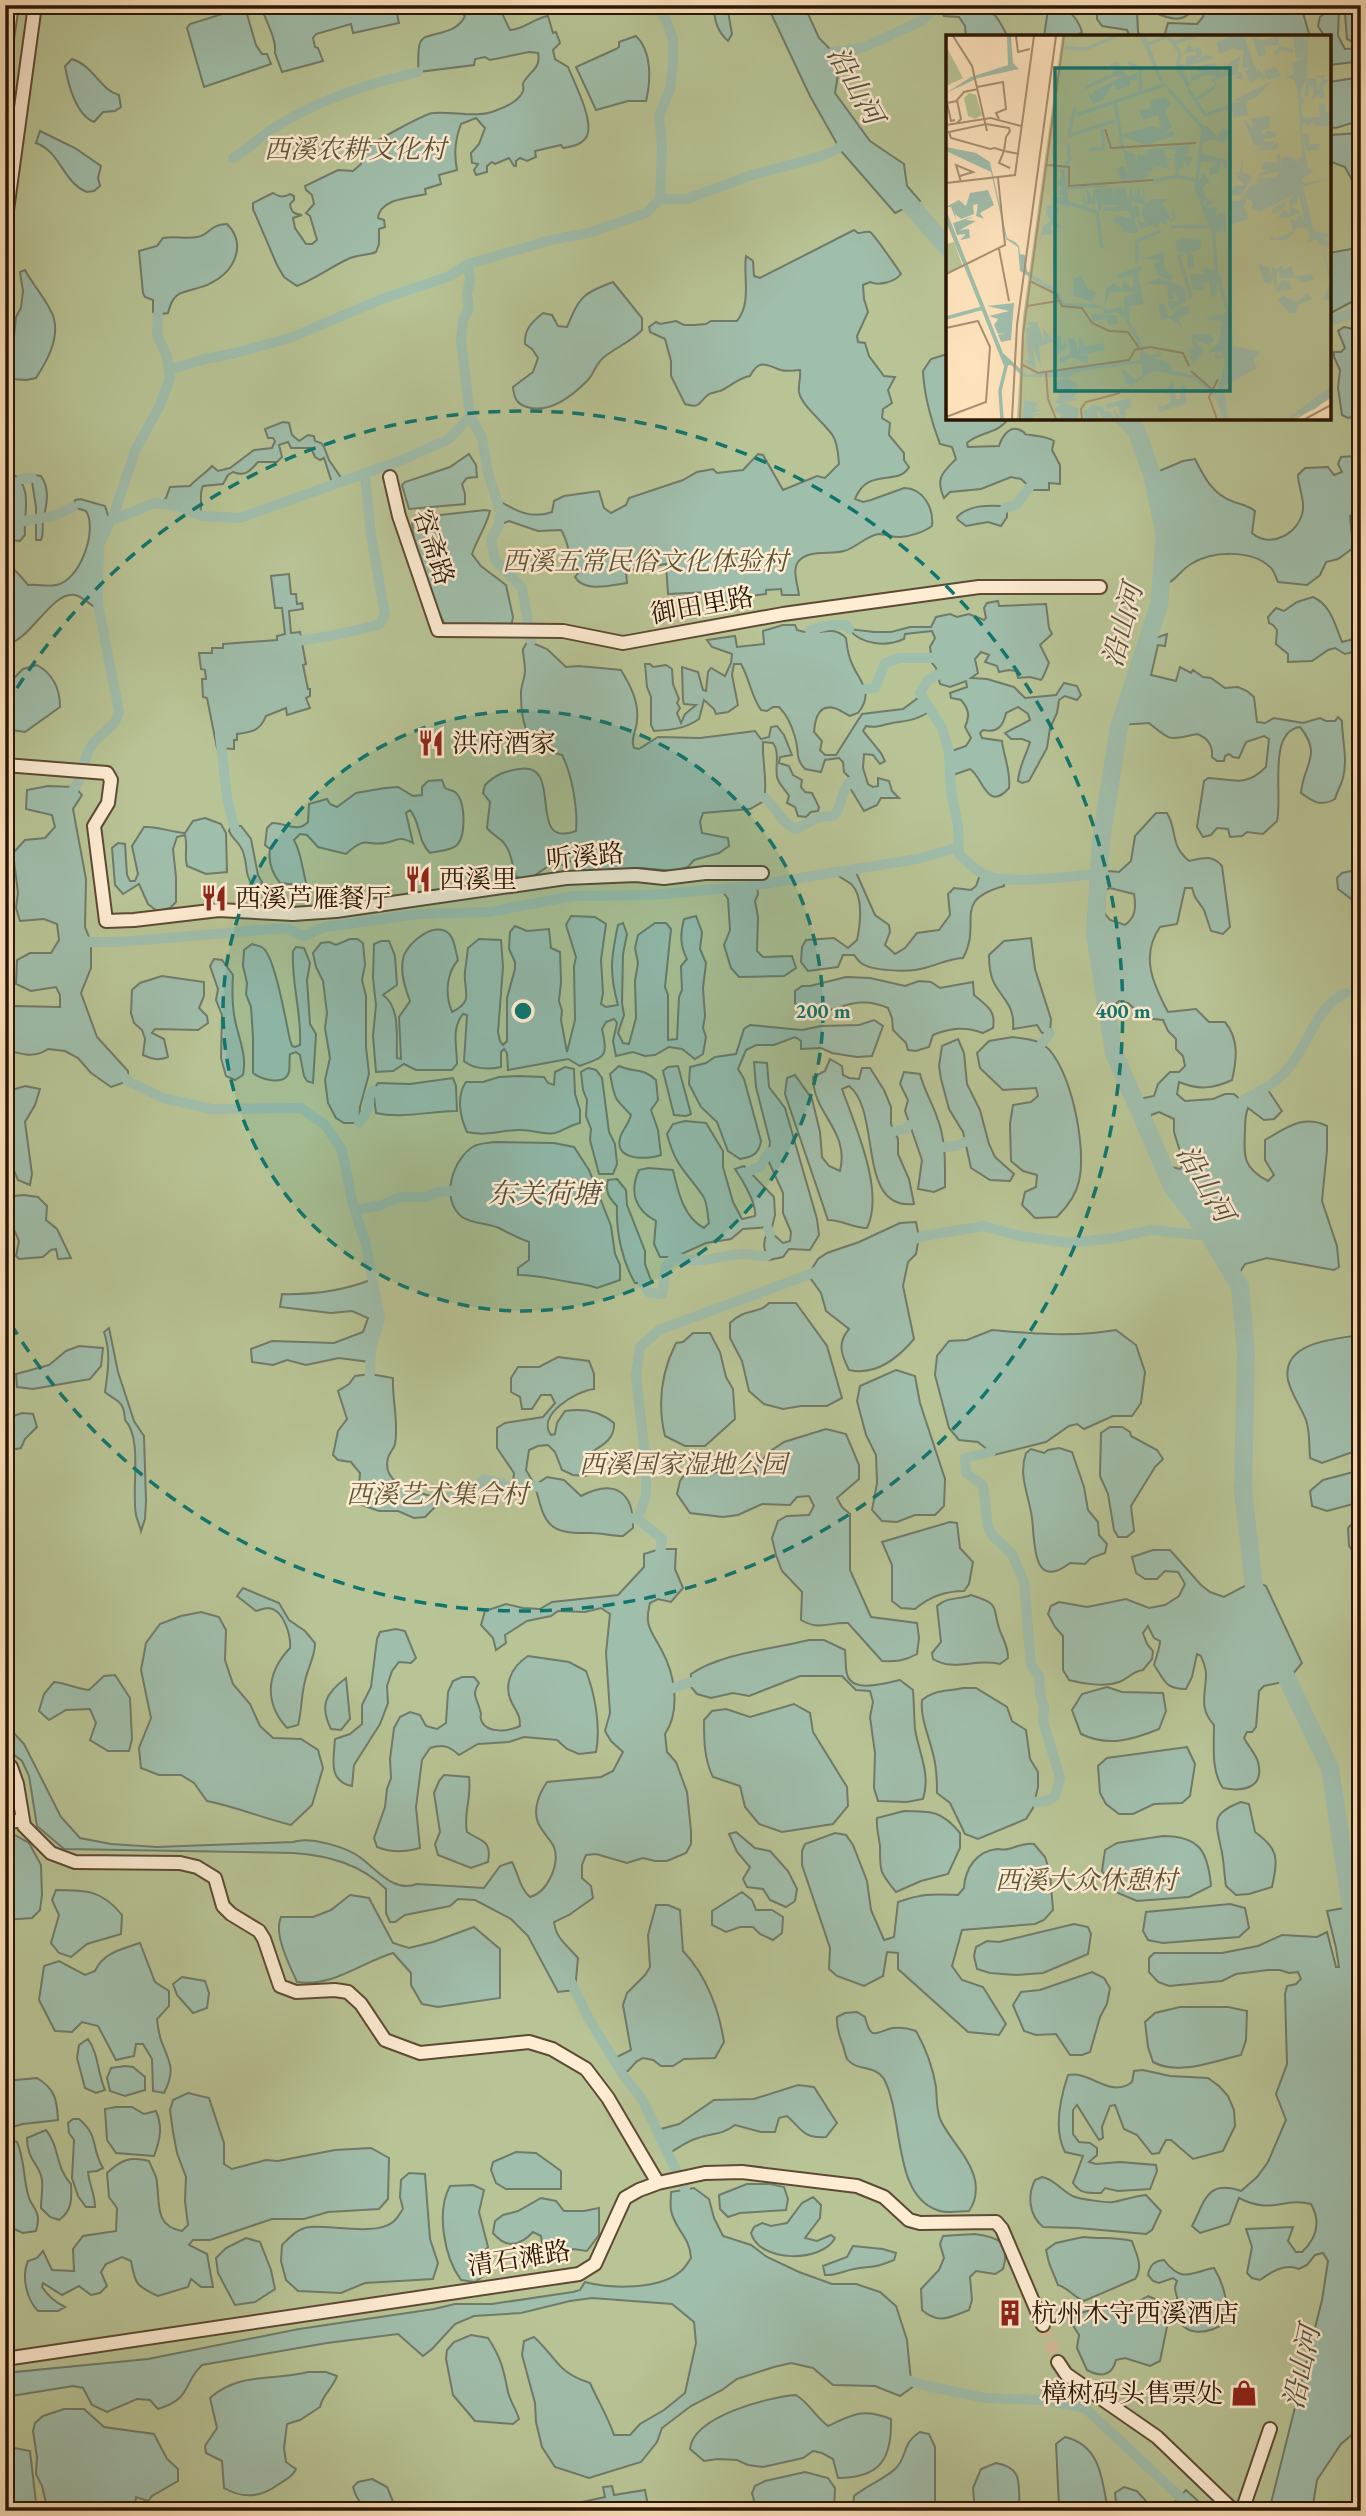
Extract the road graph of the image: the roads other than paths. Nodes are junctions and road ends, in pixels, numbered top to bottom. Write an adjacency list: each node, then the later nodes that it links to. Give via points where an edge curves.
1 (35, 5): 2 (street)
2 (5, 225)
3 (390, 477): 5 (street, 容斋路)
4 (1100, 587): 5 (street, 御田里路, via 979,587 783,614 623,643 563,631)
5 (438, 630)
6 (5, 765): 7 (street, 听溪路, via 107,773 111,780 108,803 94,826 106,921 219,910 336,911 566,878)
7 (762, 873)
8 (5, 1763): 9 (street, via 17,1784)
9 (21, 1820): 10 (street); 11 (street, via 51,1853 75,1862 180,1863 208,1872 215,1878 223,1906 259,1931 280,1986 296,1992 348,1992 385,2040 419,2053 529,2042 569,2058 586,2069 602,2091)
10 (5, 1823)
11 (658, 2183): 12 (street, 清石滩路, via 705,2173 742,2172 857,2186 884,2197 909,2220 919,2223 996,2222); 13 (street, 清石滩路, via 625,2199 595,2264 579,2274)
12 (1043, 2325)
13 (5, 2359)
14 (1058, 2362): 16 (street, via 1066,2374 1157,2437)
15 (1270, 2429): 17 (street)
16 (1234, 2511)
17 (1242, 2511)

